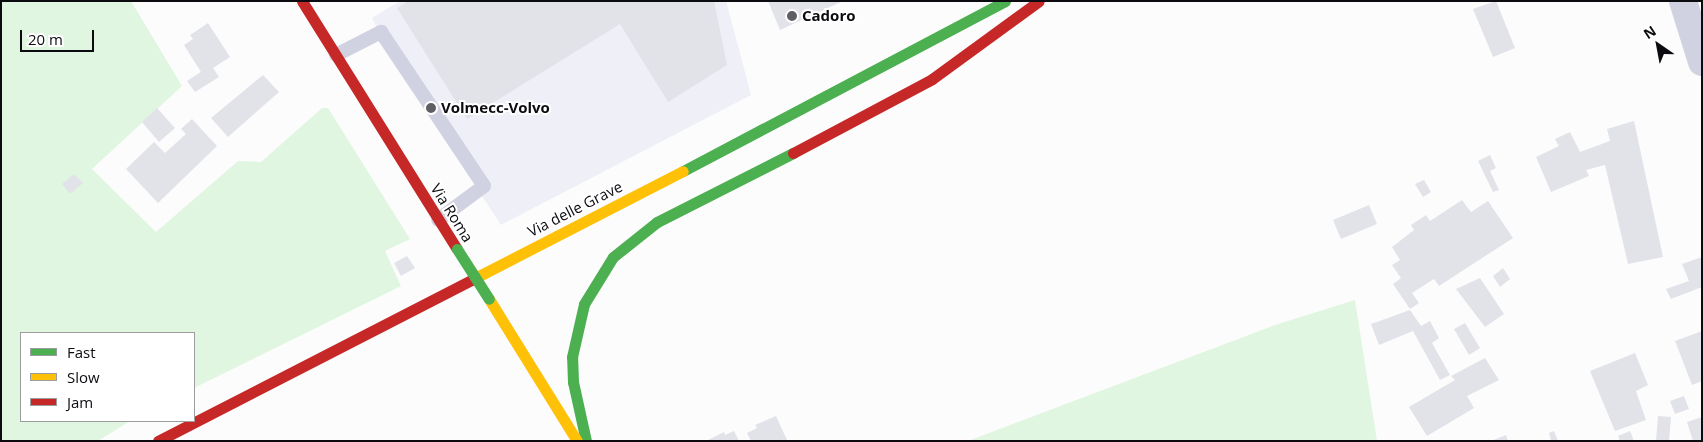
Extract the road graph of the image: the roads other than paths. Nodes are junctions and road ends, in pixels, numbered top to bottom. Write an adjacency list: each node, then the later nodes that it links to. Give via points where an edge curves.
1 (302, 1): 5 (main road, Via Roma)
2 (1005, 1): 8 (main road, Via delle Grave, via 826,97)
3 (1039, 1): 12 (main road, via 895,101 656,222 613,257 584,304 573,348 573,382)
4 (1683, 1): 6 (street)
5 (336, 55): 7 (main road, Via Roma); 7 (lane, via 381,32 484,186)
6 (1702, 62)
7 (438, 220): 11 (main road, Via Roma, bridge)
8 (195, 422)
9 (195, 422): 10 (main road, Via delle Grave)
10 (158, 441)
11 (577, 441)
12 (586, 441)

